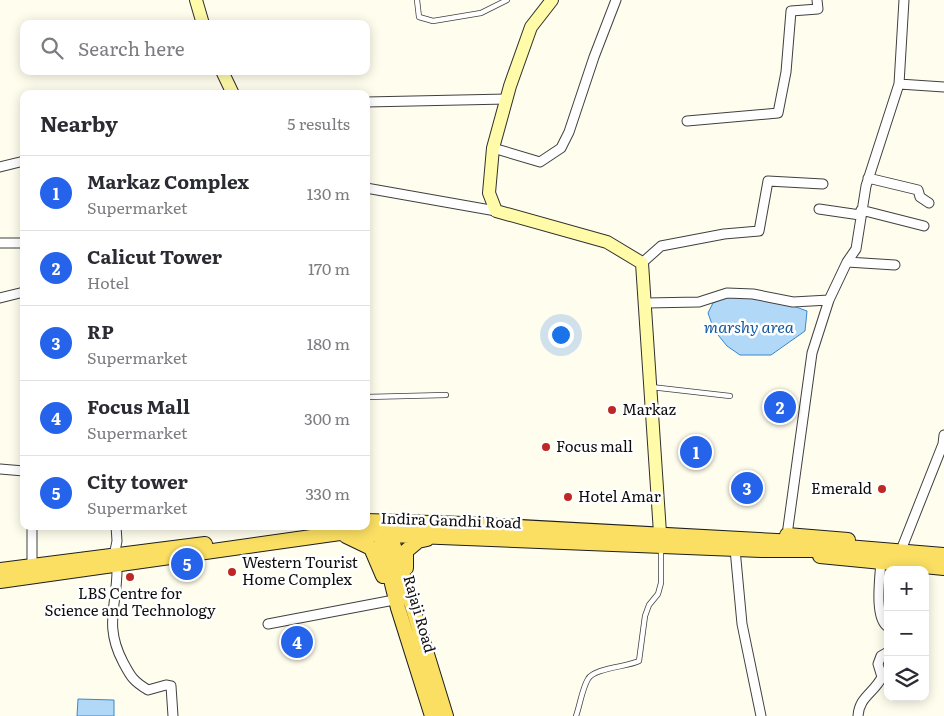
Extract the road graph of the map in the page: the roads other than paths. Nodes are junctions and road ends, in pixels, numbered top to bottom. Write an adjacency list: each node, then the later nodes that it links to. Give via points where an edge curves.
1 (196, 0): 8 (street)
2 (417, 0): 3 (lane, via 419,17 433,21 481,14)
3 (507, 0)
4 (552, 0): 13 (street, via 531,27)
5 (616, 0): 16 (street, via 561,148 540,162)
6 (817, 0): 15 (street, via 818,9 791,11 786,72 778,113)
7 (904, 0): 10 (street)
8 (202, 20)
9 (224, 75): 12 (street)
10 (900, 84): 11 (street); 19 (street)
11 (944, 87)
12 (231, 90)
13 (506, 99): 14 (street); 16 (street)
14 (370, 102)
15 (687, 121)
16 (493, 148): 24 (street, via 488,193)
17 (20, 162): 18 (street)
18 (0, 167)
19 (868, 178): 22 (street, via 918,190 920,197); 25 (street)
20 (823, 184): 30 (street, via 768,181 759,231 661,246)
21 (370, 189): 24 (street)
22 (929, 203)
23 (819, 209): 25 (street)
24 (496, 212): 30 (street, via 607,242)
25 (860, 213): 26 (street); 29 (street, via 856,249)
26 (924, 226)
27 (20, 243): 28 (street)
28 (0, 244)
29 (847, 262): 31 (street); 34 (street)
30 (642, 263): 35 (street)
31 (895, 265)
32 (20, 293): 33 (street)
33 (0, 298)
34 (829, 300): 35 (street, via 793,302 753,294 727,293 699,302); 49 (street, via 812,353)
35 (646, 303): 36 (street)
36 (650, 386): 38 (lane); 51 (street)
37 (446, 394): 39 (lane)
38 (730, 396)
39 (370, 397)
40 (944, 435): 53 (street)
41 (0, 469): 42 (street)
42 (20, 471)
43 (370, 523): 47 (main road, Indira Gandhi Road)
44 (32, 530): 59 (street)
45 (116, 530): 57 (street)
46 (291, 530): 57 (main road, Indira Gandhi Road)
47 (386, 530): 48 (main road, Indira Gandhi Road); 50 (main road, Indira Gandhi Road); 51 (main road, Indira Gandhi Road); 63 (main road, Rajaji Road)
48 (340, 533): 57 (main road, Indira Gandhi Road); 63 (main road, via 371,548)
49 (787, 535): 52 (main road); 53 (main road)
50 (443, 537): 51 (main road, Indira Gandhi Road); 63 (main road, via 418,541 406,551)
51 (661, 539): 52 (main road, Indira Gandhi Road); 55 (main road, Indira Gandhi Road); 70 (lane, via 660,583 658,594 645,616 639,661 594,673 588,678)
52 (760, 545): 55 (main road, Indira Gandhi Road); 56 (main road, Indira Gandhi Road, via 844,547); 58 (main road)
53 (903, 545): 54 (main road)
54 (944, 548)
55 (735, 549): 71 (street, via 742,624)
56 (944, 556)
57 (115, 561): 59 (main road, Indira Gandhi Road); 62 (main road, Indira Gandhi Road); 67 (street, via 113,641 134,682 148,690 171,686)
58 (881, 561): 60 (main road); 64 (street, via 879,607)
59 (32, 566): 61 (main road, Indira Gandhi Road)
60 (944, 568)
61 (0, 570)
62 (0, 582)
63 (401, 604): 65 (street); 68 (main road, Rajaji Road); 69 (main road)
64 (884, 622)
65 (268, 624)
66 (884, 654): 72 (street, via 878,664 882,677 877,687 863,698)
67 (173, 716)
68 (432, 716)
69 (446, 716)
70 (576, 716)
71 (761, 716)
72 (858, 716)

